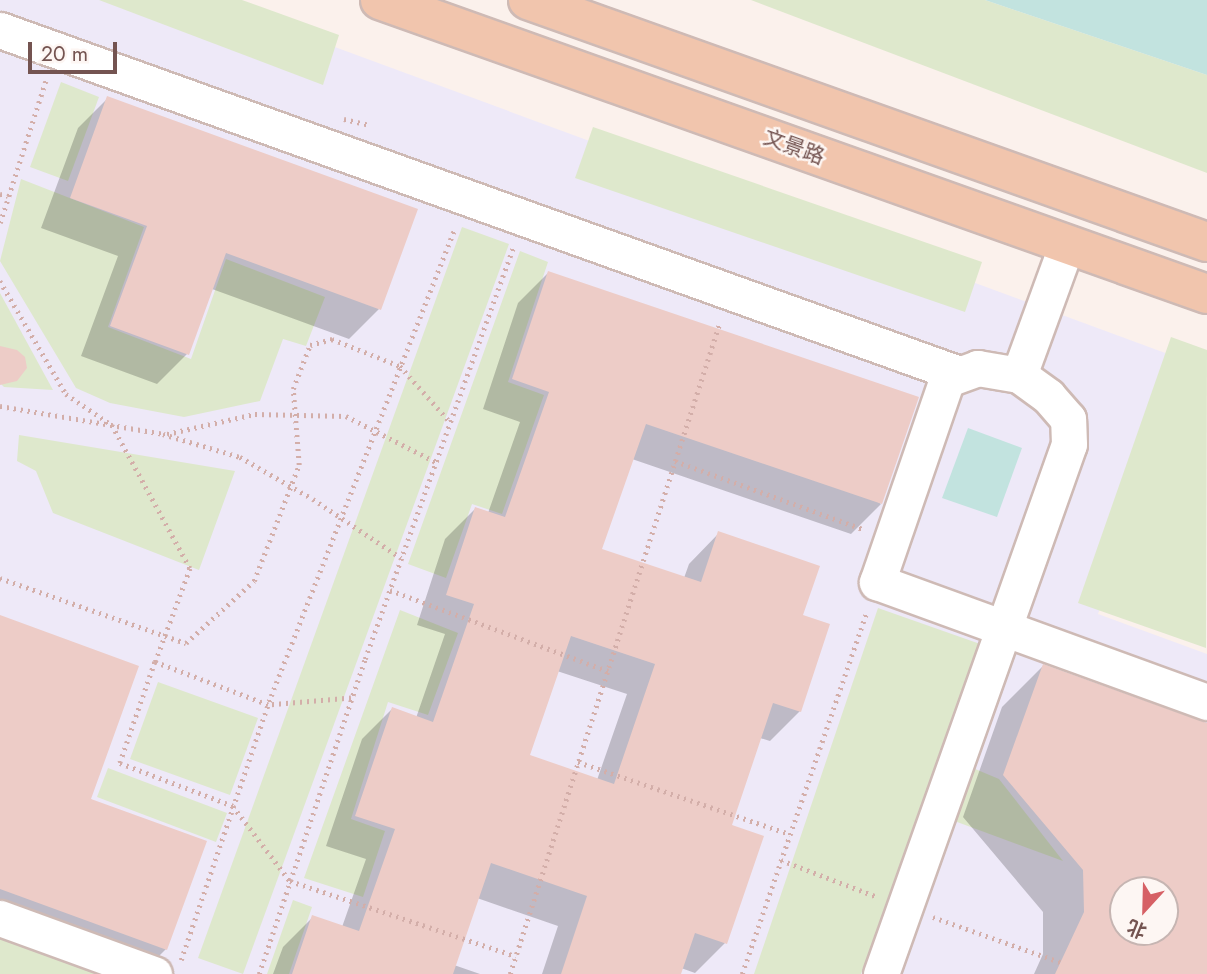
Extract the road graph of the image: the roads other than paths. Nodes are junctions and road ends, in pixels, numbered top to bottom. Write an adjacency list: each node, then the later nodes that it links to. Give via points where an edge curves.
1 (380, 0): 5 (main road, 文景路)
2 (528, 0): 4 (main road)
3 (0, 30): 7 (lane)
4 (1207, 242)
5 (1066, 244): 6 (main road, 文景路); 8 (lane)
6 (1207, 295)
7 (959, 374): 8 (lane, via 978,368); 9 (lane, via 947,379 877,582)
8 (1019, 375): 9 (lane, via 1048,396 1068,419 1069,444)
9 (1003, 631): 10 (lane); 13 (lane)
10 (1207, 702)
11 (0, 918): 12 (lane)
12 (154, 974)
13 (881, 974)

